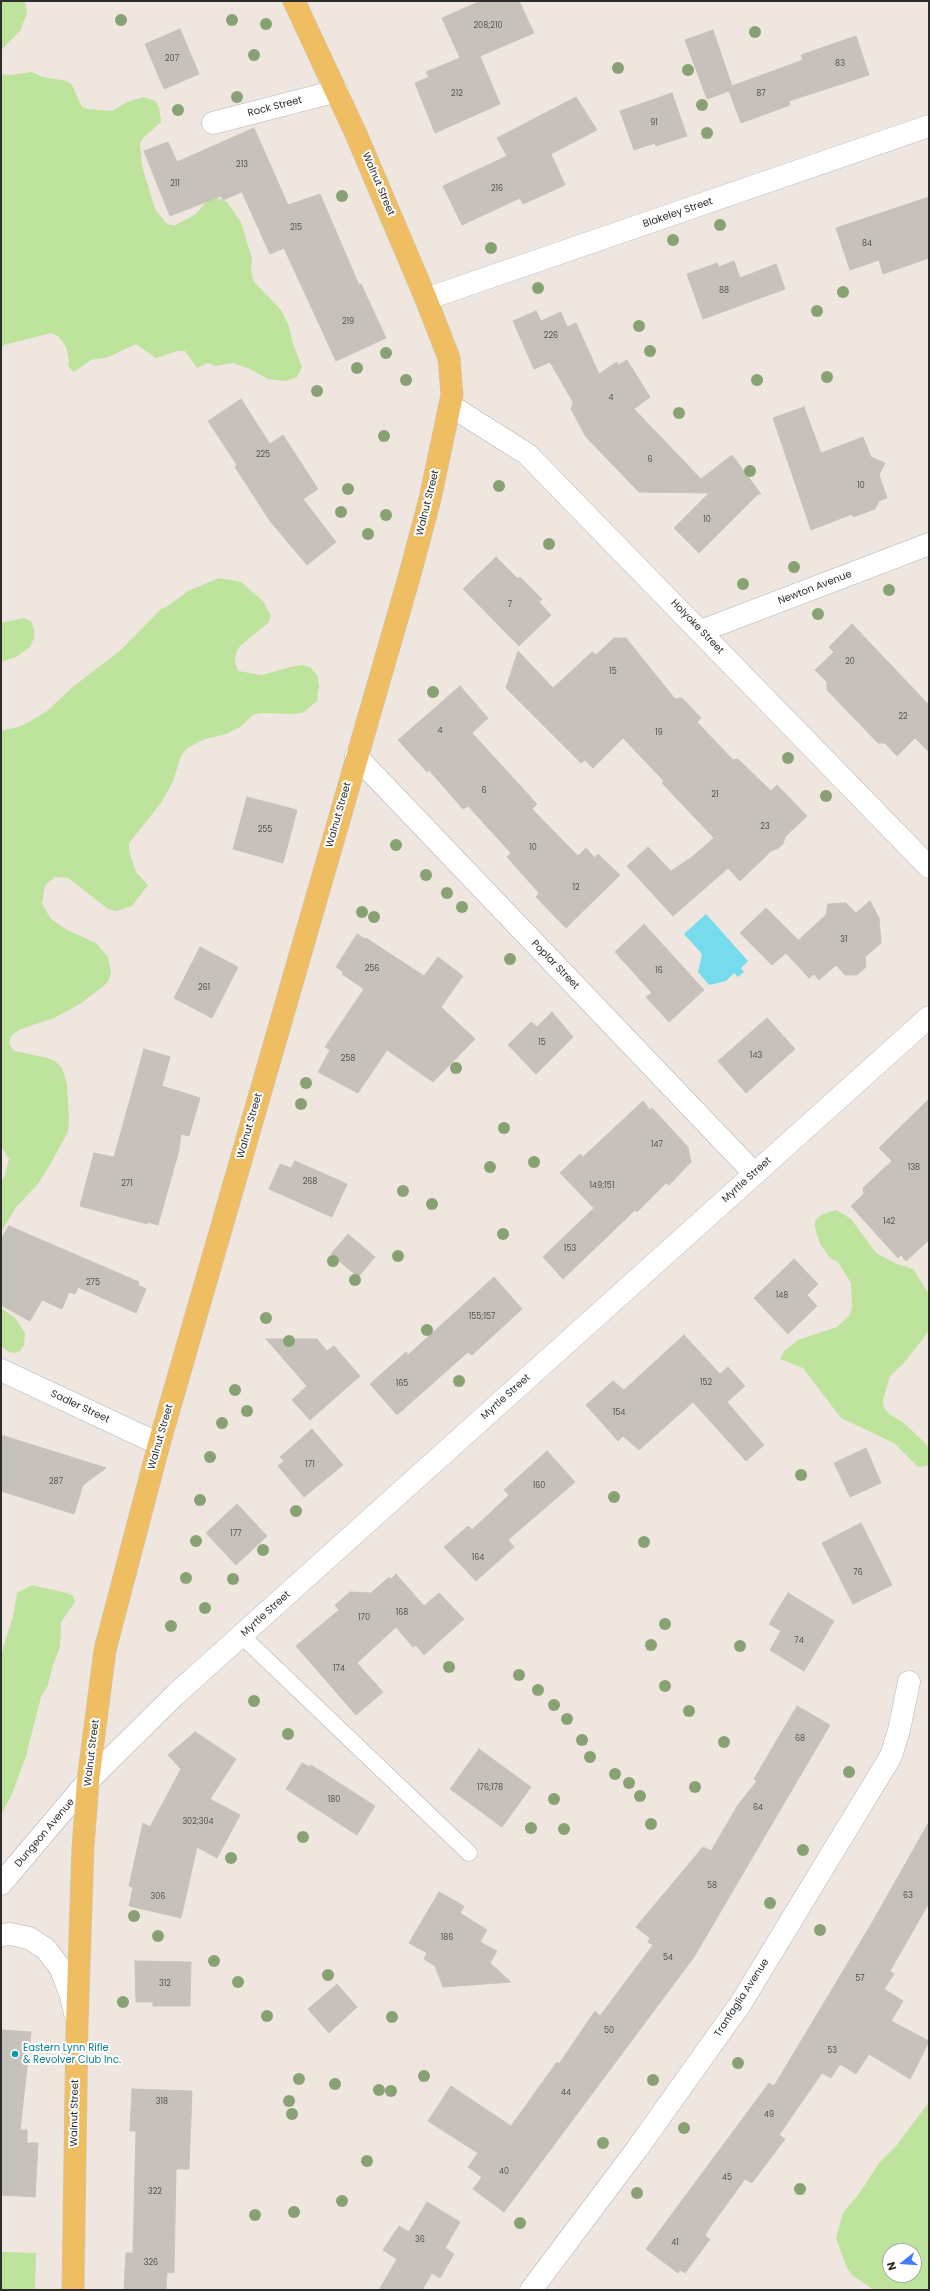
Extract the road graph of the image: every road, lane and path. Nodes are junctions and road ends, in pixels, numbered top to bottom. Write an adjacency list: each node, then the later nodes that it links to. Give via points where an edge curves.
1 (294, 1): 2 (main road, Walnut Street)
2 (336, 92): 3 (street, Rock Street); 5 (main road, Walnut Street)
3 (213, 123)
4 (929, 126): 5 (street, Blakeley Street)
5 (426, 299): 6 (main road, Walnut Street, via 449,358)
6 (451, 406): 8 (street, Holyoke Street, via 527,454); 9 (main road, Walnut Street, via 430,499)
7 (929, 544): 8 (street, Newton Avenue)
8 (701, 631): 10 (street, Holyoke Street)
9 (356, 756): 12 (street, Poplar Street); 14 (main road, Walnut Street)
10 (929, 867)
11 (929, 1017): 12 (street, Myrtle Street)
12 (754, 1173): 15 (street, Myrtle Street)
13 (1, 1370): 14 (street, Sadler Street)
14 (159, 1444): 17 (main road, Walnut Street, via 105,1650)
15 (242, 1636): 17 (street, Myrtle Street, via 175,1695); 18 (lane)
16 (909, 1682): 23 (street, Tranfaglia Avenue, via 899,1730 890,1756 741,2003 637,2149)
17 (88, 1781): 19 (street, Dungeon Avenue); 21 (main road, Walnut Street, via 79,1910)
18 (469, 1853)
19 (1, 1884)
20 (1, 1935): 21 (street, via 30,1938 46,1948 61,1970 71,1996)
21 (77, 2024): 22 (main road, Walnut Street)
22 (73, 2290)
23 (531, 2290)

